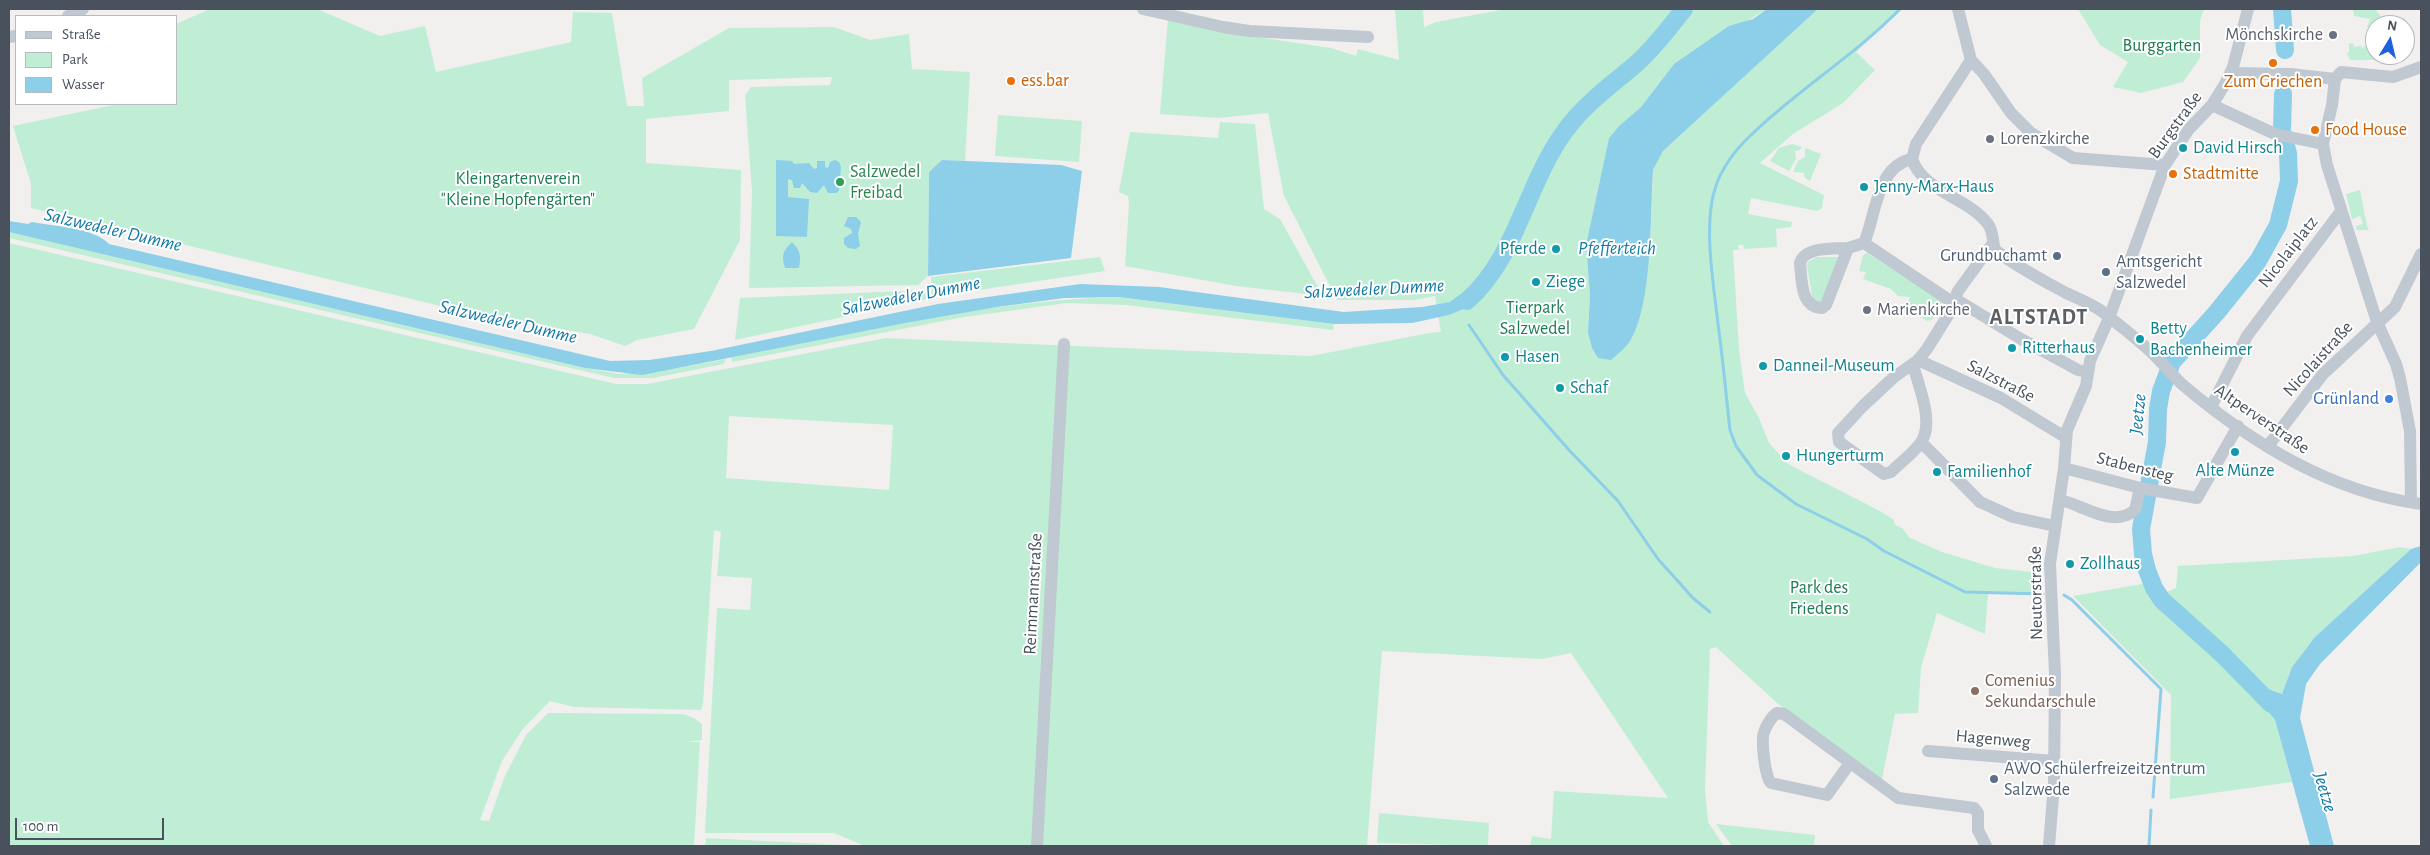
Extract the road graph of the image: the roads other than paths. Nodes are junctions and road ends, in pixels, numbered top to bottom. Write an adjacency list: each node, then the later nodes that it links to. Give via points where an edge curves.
1 (83, 9): 5 (street)
2 (1143, 9): 6 (street, via 1249,31)
3 (1958, 9): 7 (street)
4 (2248, 9): 9 (street, Burgstraße)
5 (70, 15)
6 (1368, 37)
7 (1972, 60): 13 (street, via 1916,144); 14 (street, via 2022,126 2063,154 2088,160)
8 (2421, 67): 10 (street, via 2393,77 2341,72)
9 (2230, 74): 10 (street, via 2290,74); 11 (street, Burgstraße)
10 (2335, 79): 12 (street)
11 (2212, 105): 12 (street, via 2275,134); 14 (street, Burgstraße, via 2189,129)
12 (2323, 144): 15 (street, Nicolaiplatz)
13 (1912, 159): 16 (street, via 1899,164 1881,189); 17 (street, via 1928,179 1981,216 1989,225)
14 (2165, 165): 21 (street, Burgstraße)
15 (2341, 211): 22 (street, Nicolaiplatz); 26 (street, Nicolaiplatz, via 2262,315 2233,361)
16 (1864, 243): 18 (street); 20 (street)
17 (1993, 243): 20 (street); 21 (street, Altperverstraße, via 1995,250 2012,262)
18 (1848, 248): 18 (street, via 1809,252 1802,258 1804,296 1815,308 1826,305)
19 (2421, 254): 22 (street, Nicolaistraße, via 2395,308)
20 (1953, 300): 24 (street, via 1946,319); 25 (street)
21 (2109, 318): 25 (street, Neutorstraße); 26 (street, Altperverstraße)
22 (2377, 322): 30 (street, Nicolaistraße, via 2323,374); 34 (street, Nicolaiplatz, via 2396,364 2408,412)
23 (1064, 344): 39 (street, Reimmannstraße)
24 (1916, 362): 28 (street, Salzstraße, via 2001,398); 29 (street, via 1920,395 1926,408); 29 (street, via 1863,406 1838,433 1839,442 1884,474 1891,472)
25 (2087, 372): 28 (street, Neutorstraße, via 2086,386 2069,422)
26 (2211, 407): 27 (street, Altperverstraße)
27 (2238, 426): 30 (street, Altperverstraße); 32 (street, Stabensteg, via 2196,498)
28 (2066, 437): 31 (street, Neutorstraße)
29 (1921, 442): 35 (street, via 1974,498 2022,519)
30 (2268, 446): 34 (street, Altperverstraße, via 2333,481 2387,498)
31 (2064, 468): 32 (street, Stabensteg); 33 (street, Neutorstraße)
32 (2146, 489): 33 (street, via 2135,510 2123,518 2111,518)
33 (2060, 500): 35 (street, Neutorstraße)
34 (2416, 503)
35 (2055, 526): 37 (street, Neutorstraße, via 2050,555)
36 (1928, 751): 37 (street, Hagenweg)
37 (2055, 761): 41 (street, Neutorstraße)
38 (1850, 763): 38 (street, via 1784,714 1774,715 1763,734 1766,776 1771,783 1827,795); 40 (street, via 1898,798 1975,808 1979,815 1978,830)
39 (1038, 846)
40 (1986, 846)
41 (2049, 846)

